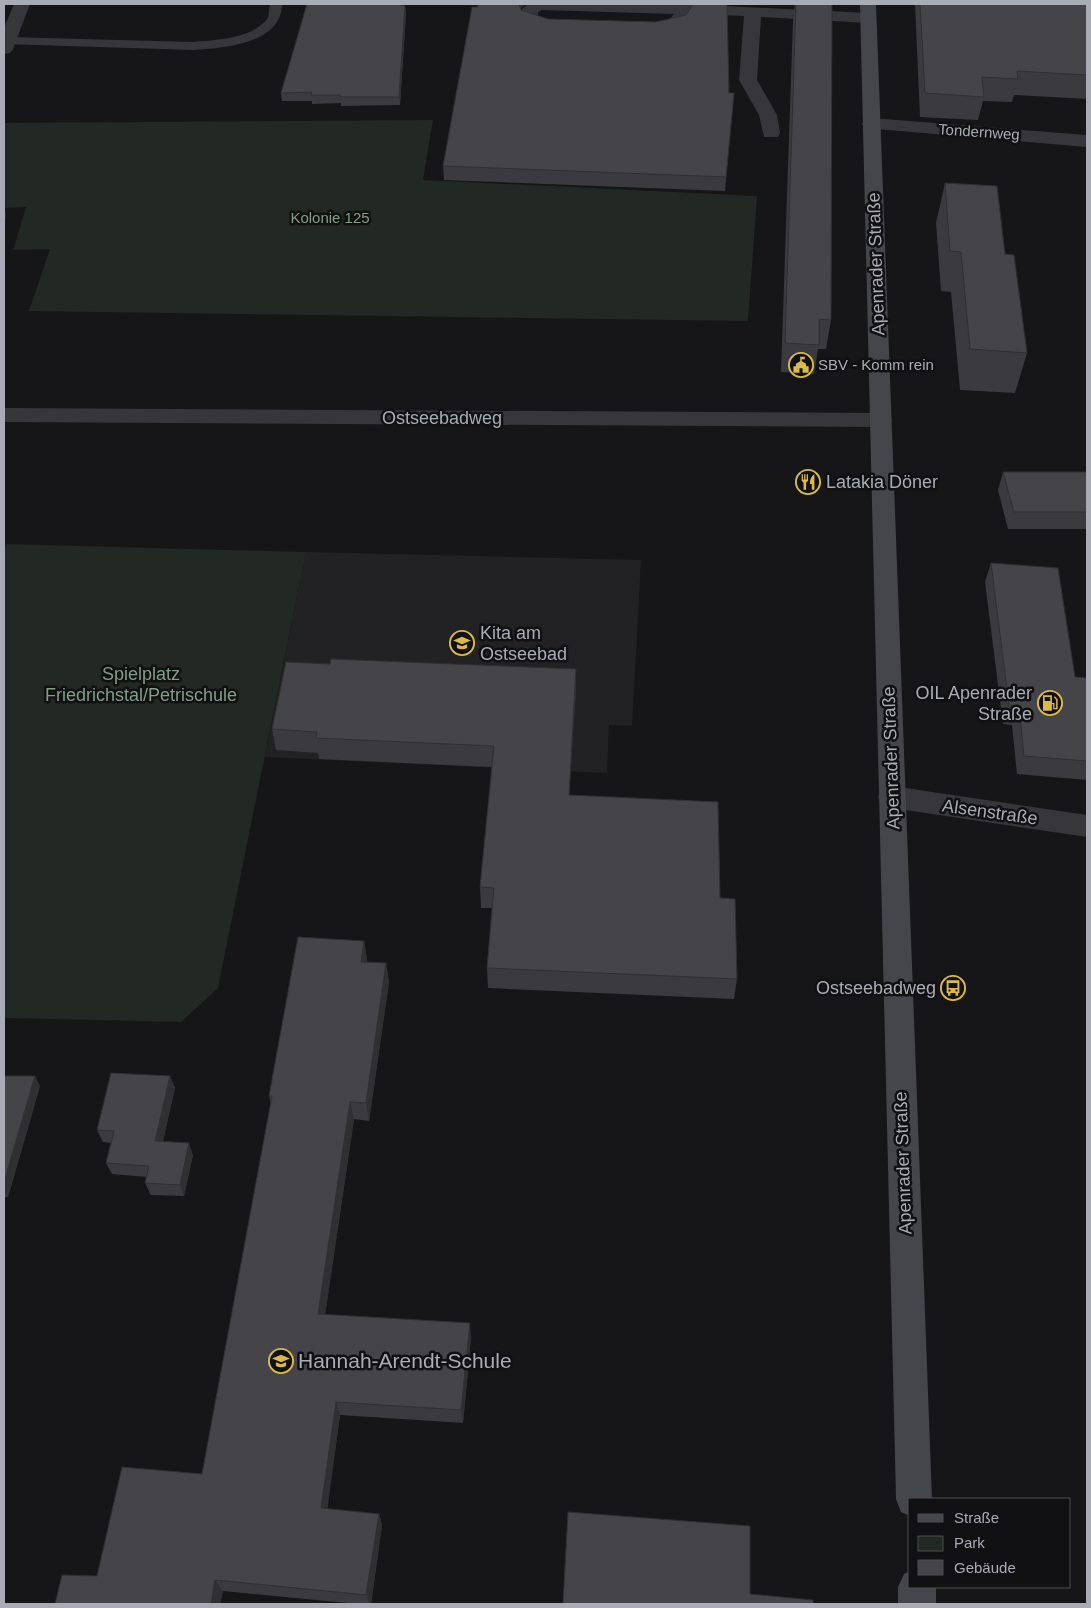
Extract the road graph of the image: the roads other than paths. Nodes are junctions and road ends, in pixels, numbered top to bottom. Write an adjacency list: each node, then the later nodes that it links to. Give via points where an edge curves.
1 (22, 4): 8 (street)
2 (276, 4): 8 (lane, via 274,21 266,28 220,44)
3 (683, 9): 4 (street, Apenrader Straße); 6 (street, Apenrader Straße, via 540,5 530,9 529,19 533,22 548,26); 7 (street, via 679,24)
4 (753, 11): 5 (street, Apenrader Straße); 10 (street, via 748,80 768,115)
5 (868, 11): 9 (main road, Apenrader Straße)
6 (577, 26)
7 (635, 28)
8 (6, 45)
9 (871, 124): 11 (street, Tondernweg); 13 (main road, Apenrader Straße)
10 (771, 133)
11 (1087, 141)
12 (4, 415): 13 (street, Ostseebadweg)
13 (880, 420): 14 (main road, Apenrader Straße)
14 (892, 797): 15 (street, Alsenstraße); 16 (main road, Apenrader Straße)
15 (1087, 826)
16 (914, 1498)
17 (916, 1588): 18 (main road)
18 (917, 1604)

